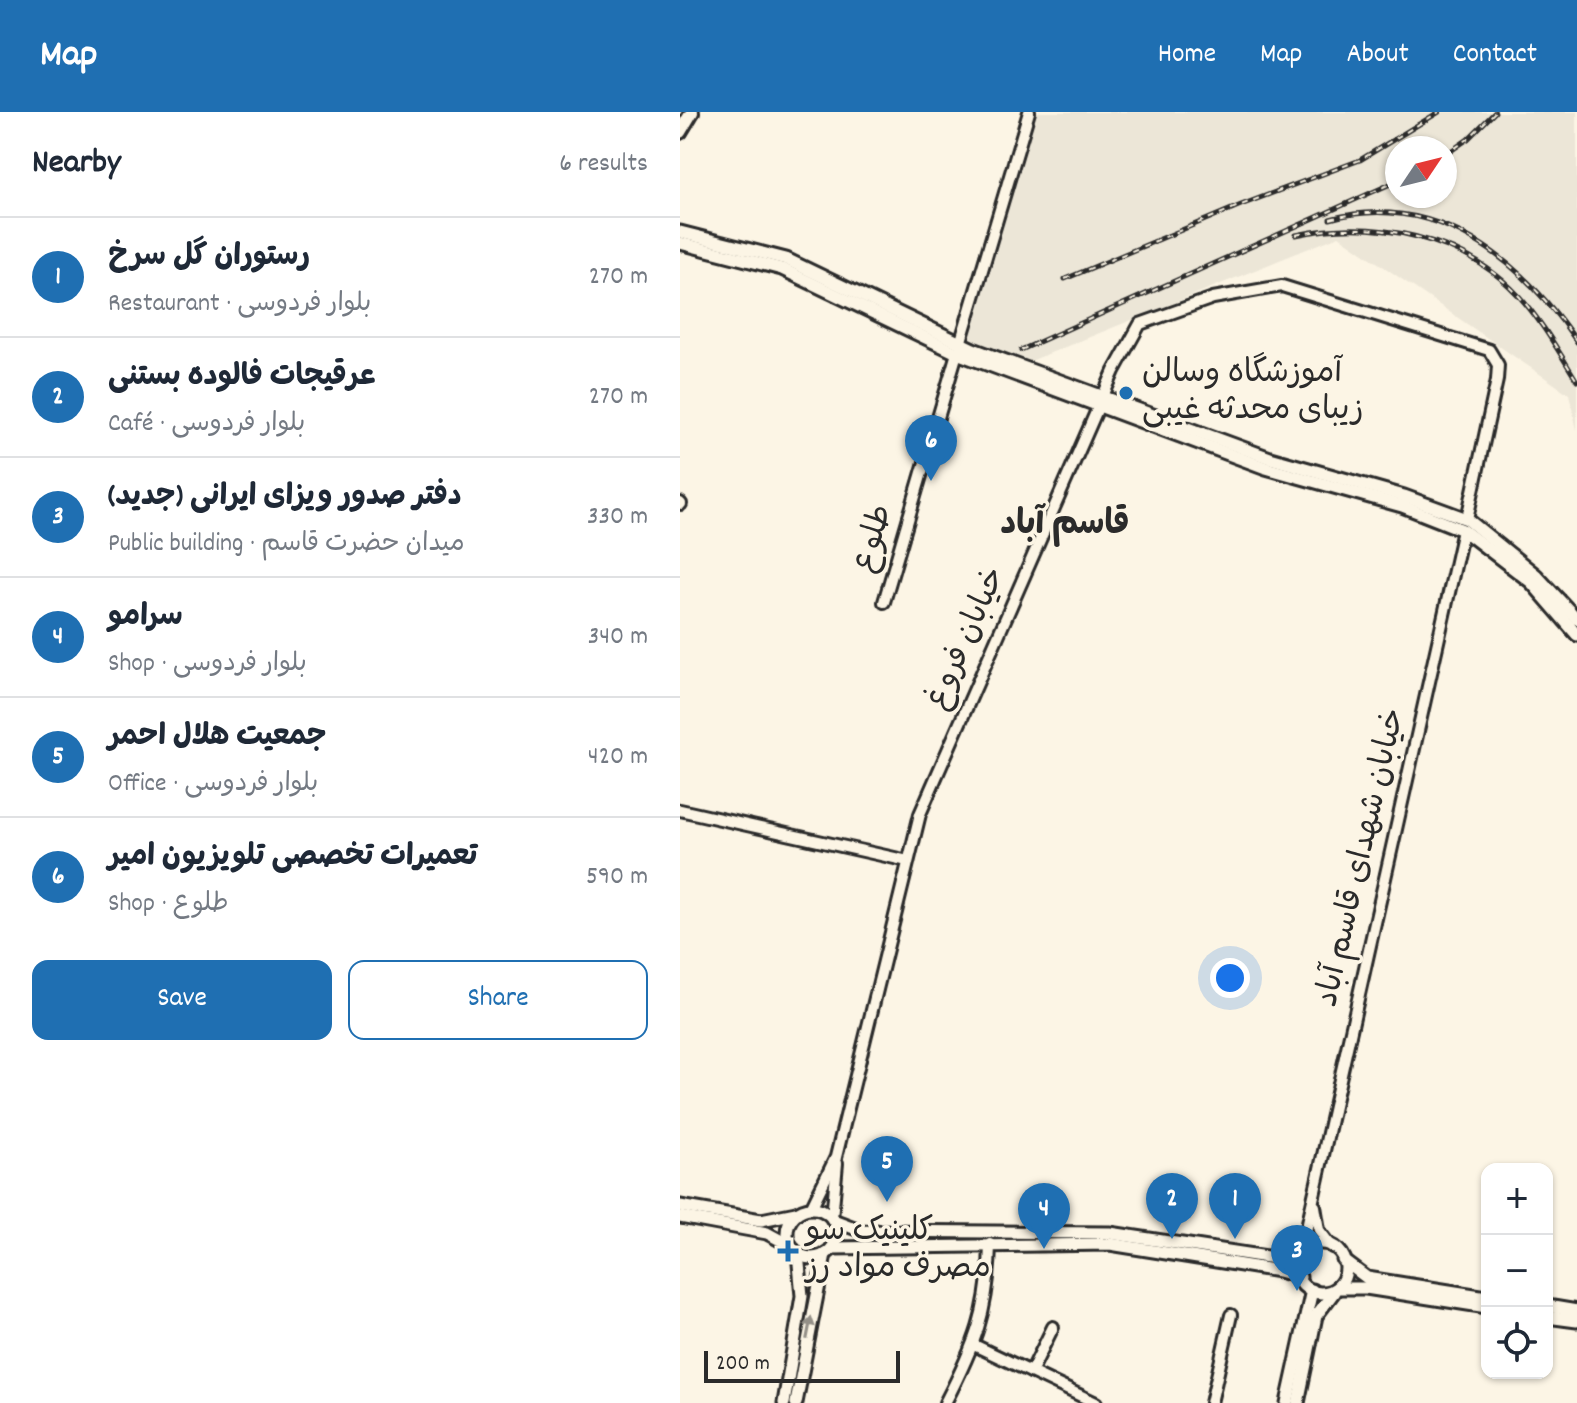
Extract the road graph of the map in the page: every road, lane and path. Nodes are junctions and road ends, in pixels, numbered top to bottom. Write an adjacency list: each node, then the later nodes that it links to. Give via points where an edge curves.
1 (692, 112): 3 (main road)
2 (1029, 112): 7 (street, طلوع)
3 (680, 132)
4 (680, 232): 6 (main road)
5 (680, 243): 6 (main road)
6 (796, 269): 7 (main road)
7 (959, 348): 9 (main road); 11 (street, طلوع)
8 (1489, 350): 9 (street, خیابان فروغ, via 1294,287 1272,287 1213,298 1140,324); 10 (street, خیابان شهدای قاسم آباد, via 1498,365 1497,380)
9 (1101, 401): 10 (main road, via 1266,468); 15 (street, خیابان فروغ, via 920,814)
10 (1465, 525): 12 (main road, via 1536,575); 13 (main road, via 1531,582); 17 (street, خیابان شهدای قاسم آباد)
11 (884, 602)
12 (1577, 619)
13 (1577, 635)
14 (680, 810): 15 (street)
15 (908, 861): 16 (street, خیابان فروغ)
16 (836, 1157): 19 (street, خیابان فروغ); 22 (street, خیابان فروغ)
17 (1314, 1196): 27 (street, via 1319,1230); 30 (street, خیابان شهدای قاسم آباد)
18 (680, 1206): 21 (main road)
19 (806, 1210): 21 (main road); 22 (main road); 28 (main road, via 788,1227)
20 (680, 1217): 24 (main road)
21 (777, 1219): 24 (main road)
22 (833, 1219): 23 (main road); 29 (main road, via 837,1229)
23 (862, 1231): 26 (main road); 30 (main road, via 1110,1233 1281,1259)
24 (773, 1236): 28 (main road)
25 (990, 1244): 26 (main road); 33 (main road, via 1134,1247); 45 (street, via 985,1310)
26 (860, 1245): 29 (main road)
27 (1332, 1247): 30 (main road, via 1315,1243); 31 (main road)
28 (795, 1250): 29 (main road, via 816,1258); 34 (main road)
29 (829, 1251): 32 (main road)
30 (1301, 1251): 33 (main road, via 1296,1259)
31 (1343, 1260): 35 (main road, via 1345,1277); 37 (main road, via 1367,1278)
32 (819, 1276): 34 (main road, via 810,1273); 48 (main road, one-way to 32)
33 (1300, 1277): 36 (main road)
34 (802, 1278): 47 (main road)
35 (1338, 1289): 36 (main road); 38 (main road, via 1366,1288); 53 (main road, via 1316,1316)
36 (1312, 1290): 52 (main road)
37 (1481, 1296)
38 (1481, 1306)
39 (1553, 1307): 40 (main road)
40 (1577, 1311)
41 (1231, 1315): 51 (street)
42 (1553, 1318): 43 (main road)
43 (1577, 1321)
44 (1053, 1327): 46 (street)
45 (974, 1345): 46 (street); 49 (street)
46 (1031, 1372): 50 (street)
47 (784, 1403)
48 (796, 1403)
49 (945, 1403)
50 (1096, 1403)
51 (1211, 1403)
52 (1287, 1403)
53 (1298, 1403)

